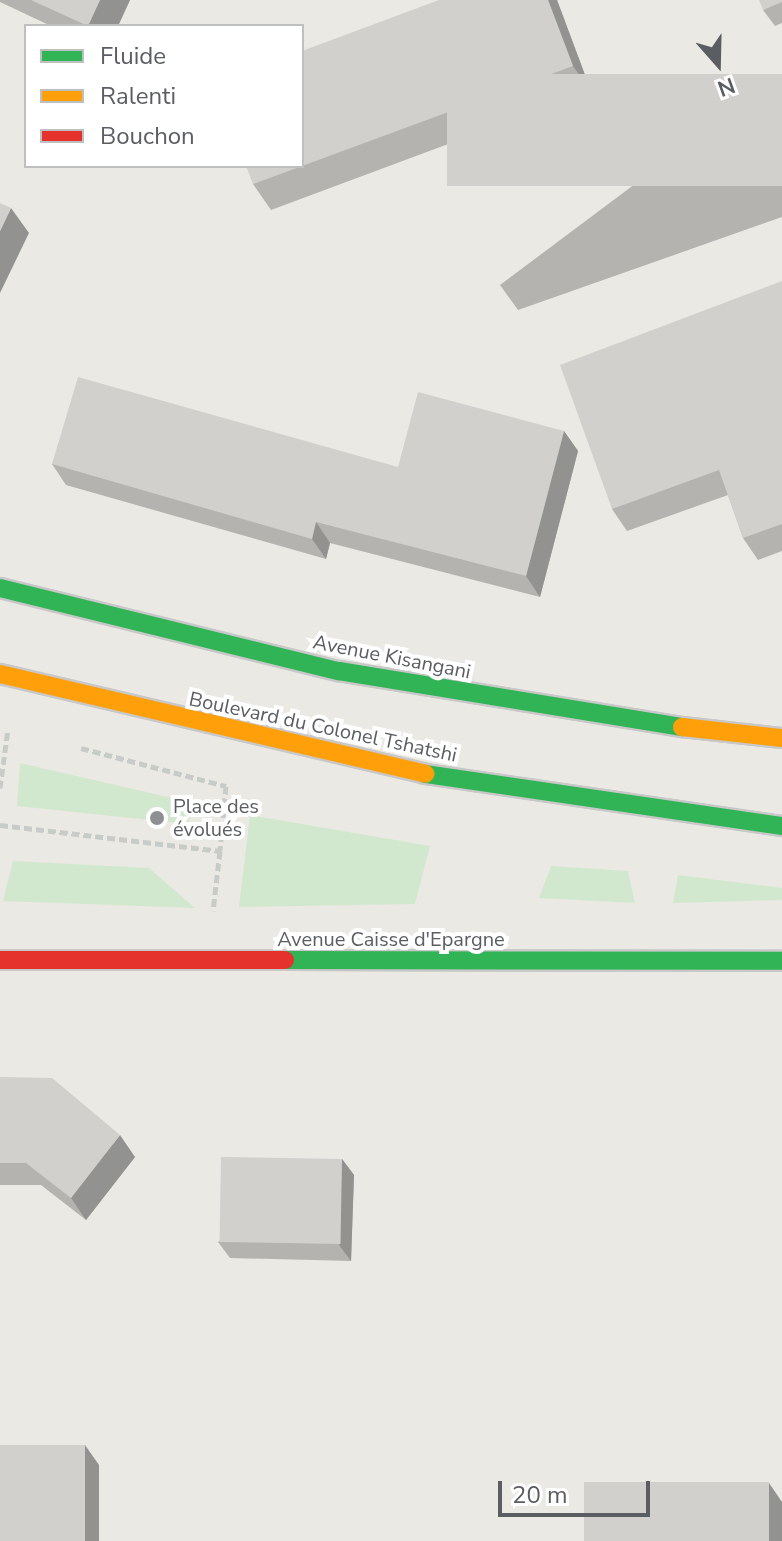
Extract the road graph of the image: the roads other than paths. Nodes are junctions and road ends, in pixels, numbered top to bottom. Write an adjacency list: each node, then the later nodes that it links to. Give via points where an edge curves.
1 (0, 588): 3 (street, Avenue Kisangani, via 339,671 616,719)
2 (0, 674): 4 (street, Boulevard du Colonel Tshatshi, via 390,769)
3 (782, 738)
4 (782, 826)
5 (0, 960): 6 (street, Avenue Caisse d'Epargne)
6 (782, 961)

